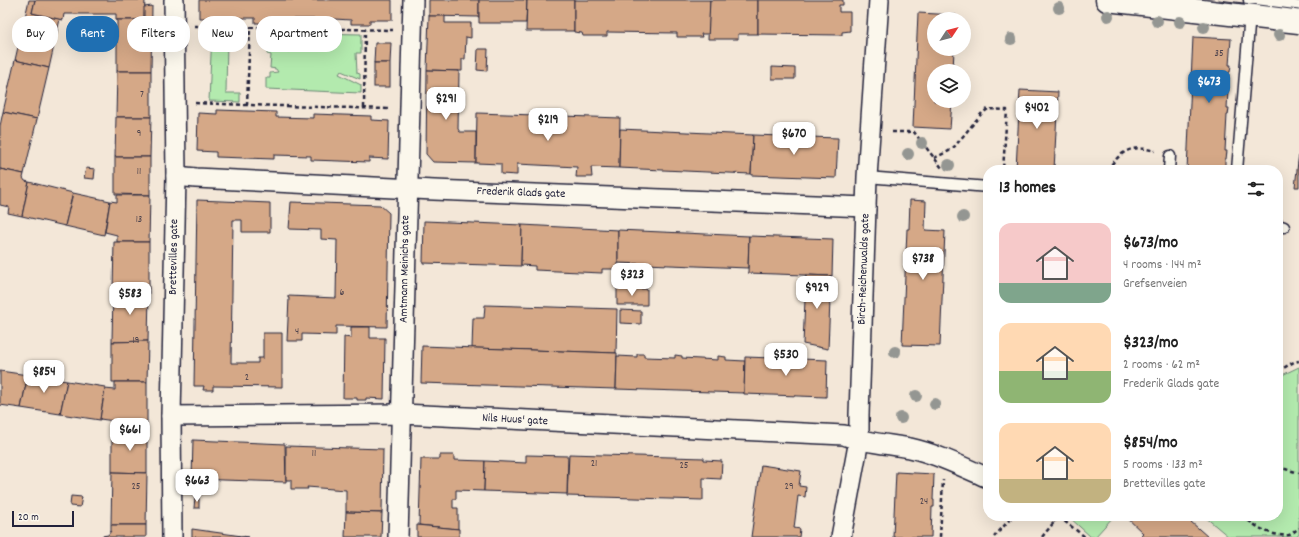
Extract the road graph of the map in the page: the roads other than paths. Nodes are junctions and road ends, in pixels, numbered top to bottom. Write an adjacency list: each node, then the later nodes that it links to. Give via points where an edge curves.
1 (174, 0): 11 (street, Brettevilles gate)
2 (413, 0): 14 (street, Amtmann Meinichs gate)
3 (879, 0): 12 (street, Birch-Reichenwalds gate)
4 (1107, 0): 5 (main road)
5 (1252, 5): 6 (main road); 7 (main road); 10 (lane)
6 (1299, 6)
7 (1299, 22)
8 (1170, 156): 9 (lane)
9 (1169, 165)
10 (1237, 165)
11 (176, 176): 14 (street, Frederik Glads gate); 17 (street, Brettevilles gate)
12 (867, 177): 13 (lane); 15 (street, Birch-Reichenwalds gate)
13 (983, 187)
14 (408, 189): 15 (street, Frederik Glads gate); 16 (street, Amtmann Meinichs gate)
15 (866, 207): 18 (street, Birch-Reichenwalds gate)
16 (402, 414): 17 (street, Nils Huus' gate); 18 (street, Nils Huus' gate, via 844,435); 21 (street, Amtmann Meinichs gate)
17 (171, 416): 20 (street, Brettevilles gate)
18 (859, 440): 19 (street, Nils Huus' gate, via 911,449 944,459); 22 (street, Birch-Reichenwalds gate)
19 (983, 476)
20 (172, 537)
21 (398, 537)
22 (841, 537)

